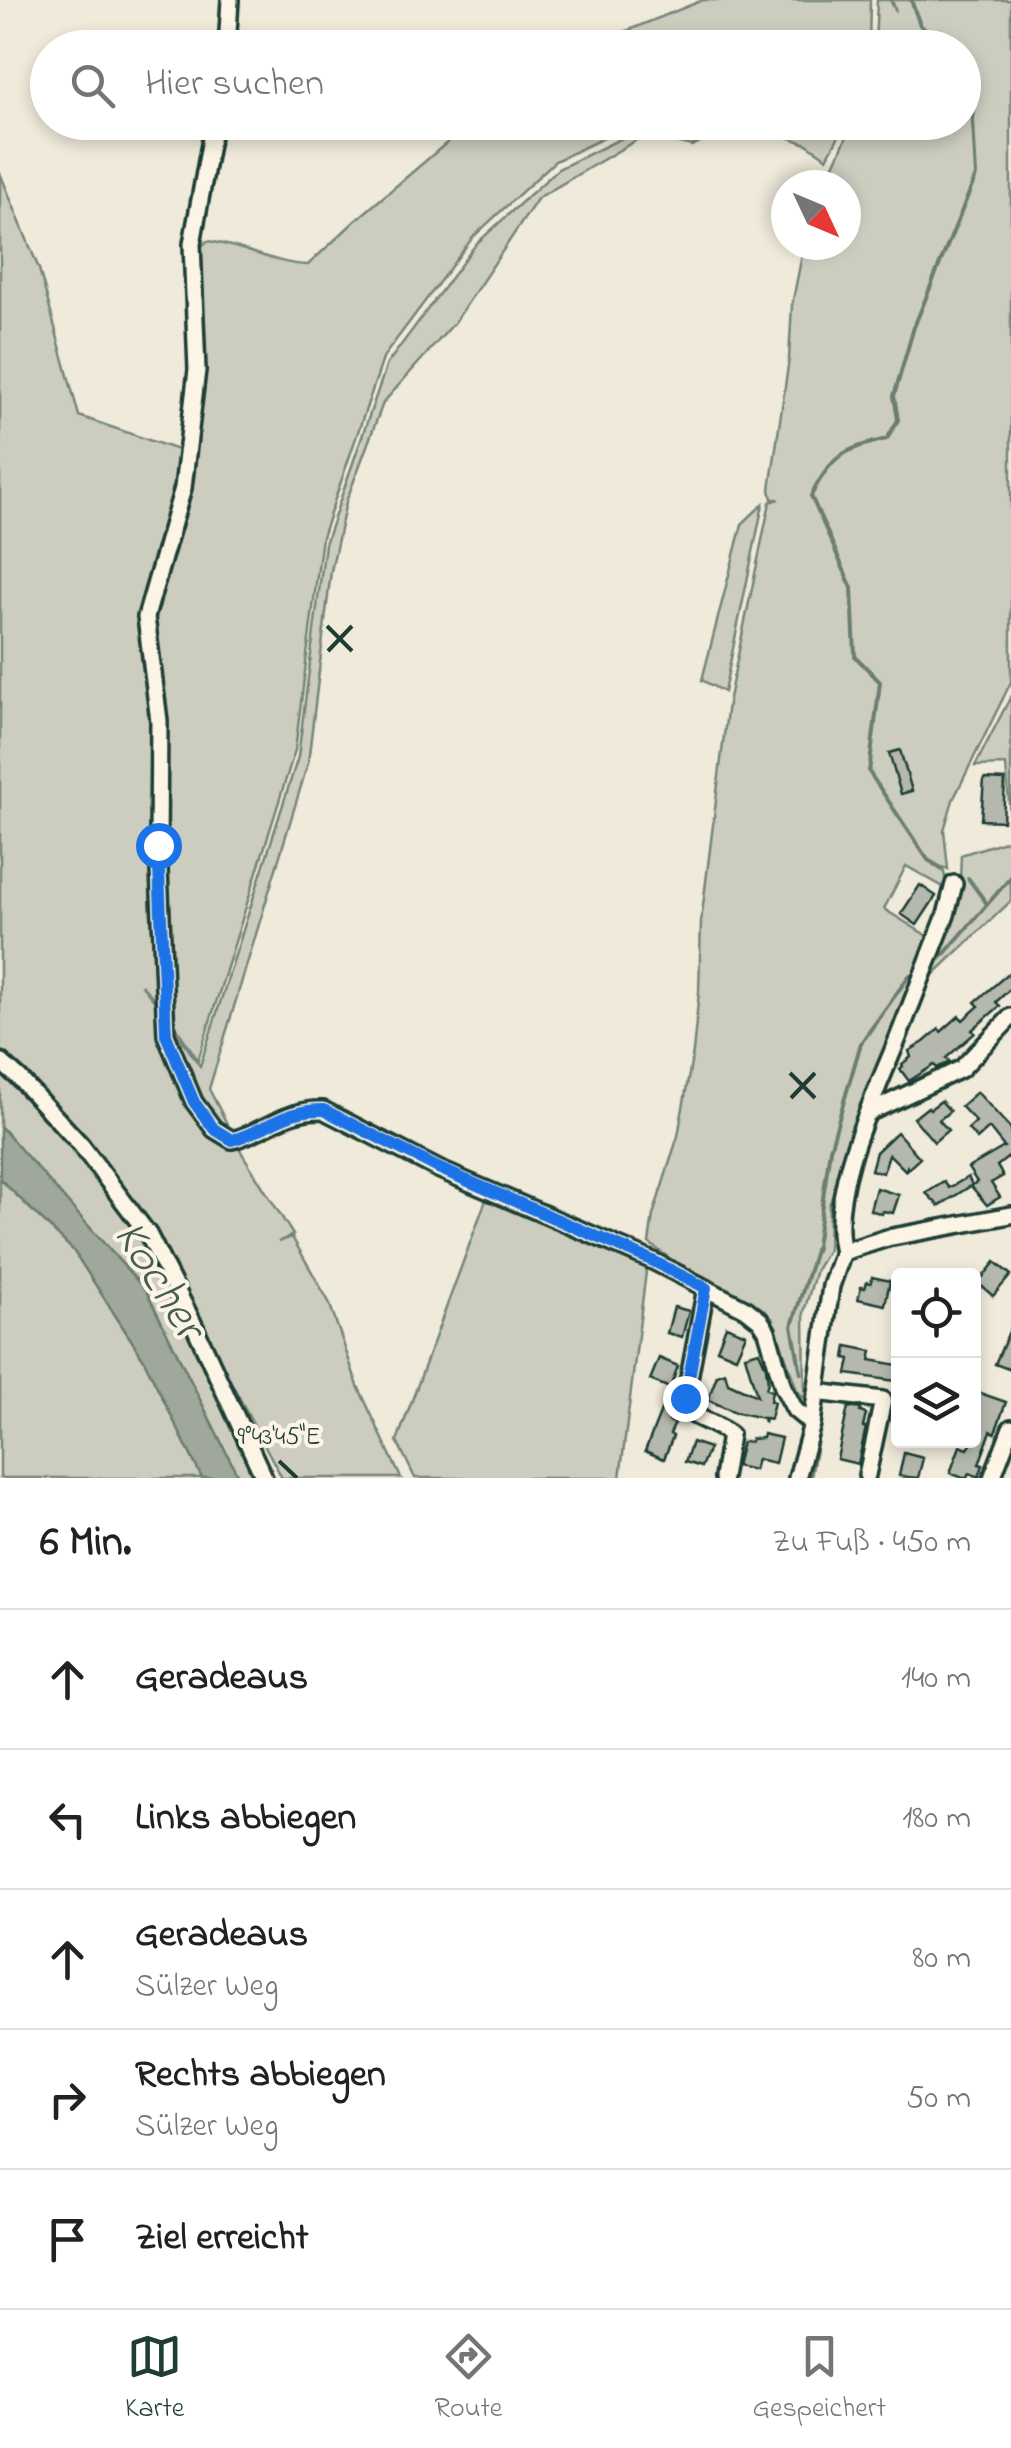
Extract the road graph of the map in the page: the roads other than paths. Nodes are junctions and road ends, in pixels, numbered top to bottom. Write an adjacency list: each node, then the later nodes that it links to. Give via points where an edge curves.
1 (230, 0): 2 (street)
2 (228, 30)
3 (211, 140): 11 (street, via 192,244 197,370 183,488 146,617 159,721 166,1035 194,1102 232,1140 302,1109 324,1110)
4 (954, 884): 7 (street)
5 (1011, 1016): 7 (street, via 961,1069)
6 (0, 1061): 16 (street, via 81,1144 148,1234)
7 (868, 1113): 10 (street, via 848,1170 840,1217)
8 (1011, 1207): 9 (street)
9 (1010, 1215): 10 (street)
10 (843, 1252): 12 (street, via 831,1286)
11 (706, 1288): 13 (street, via 760,1320 783,1387); 17 (street, via 685,1398 693,1416 730,1435)
12 (816, 1392): 13 (street); 15 (street, via 883,1400)
13 (812, 1424): 18 (street)
14 (1011, 1428): 19 (street)
15 (867, 1475)
16 (264, 1478)
17 (723, 1478)
18 (797, 1478)
19 (992, 1478)

